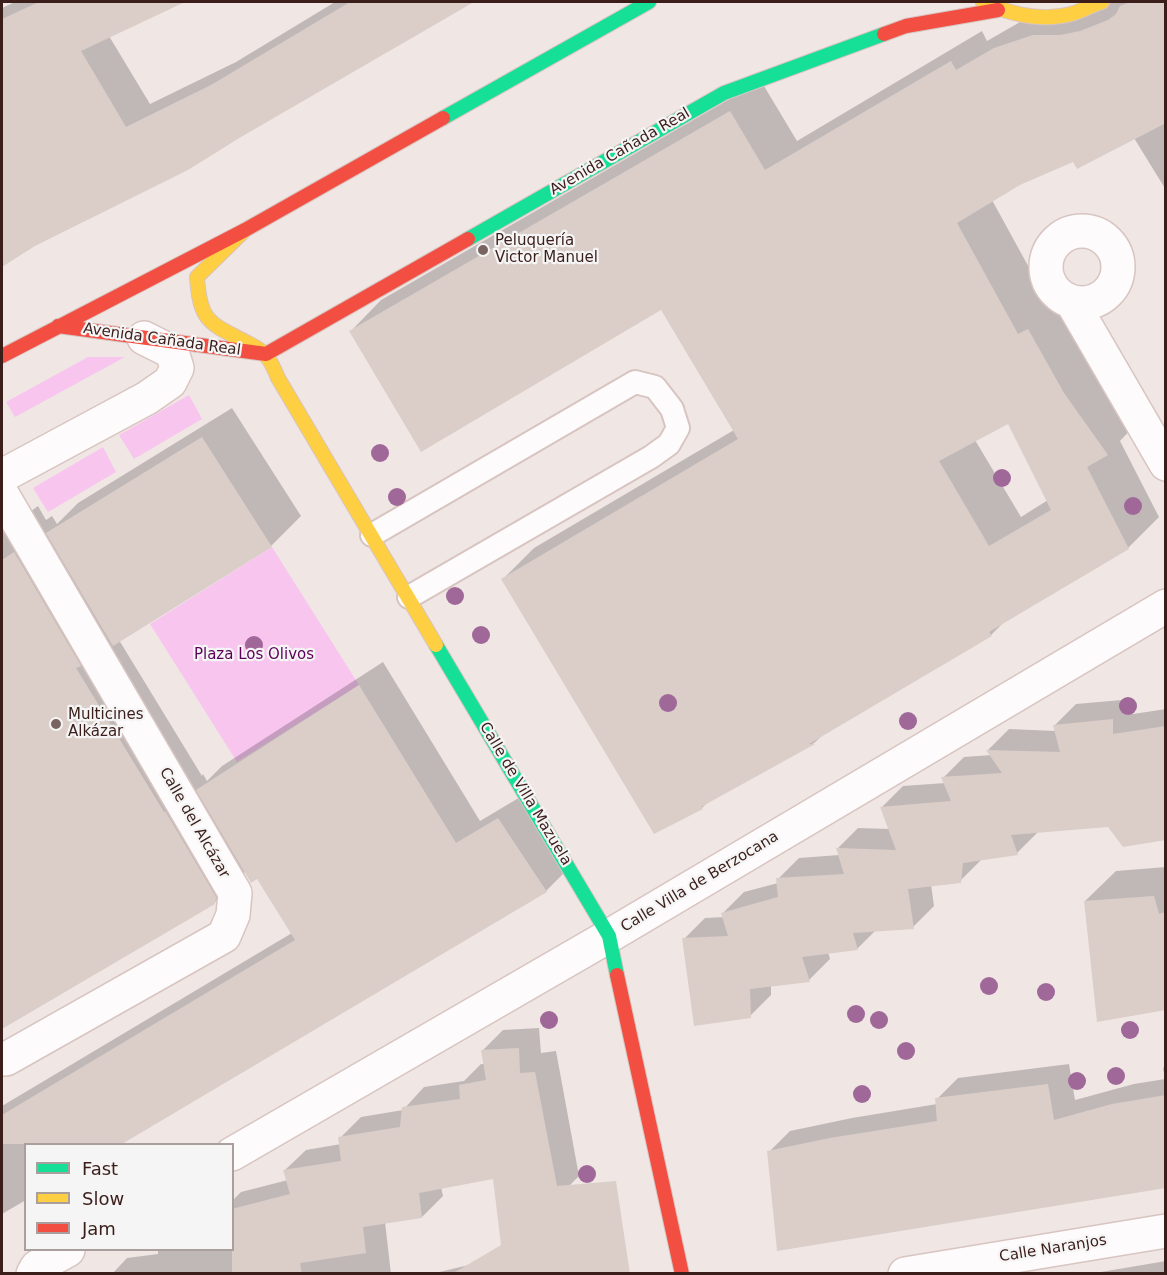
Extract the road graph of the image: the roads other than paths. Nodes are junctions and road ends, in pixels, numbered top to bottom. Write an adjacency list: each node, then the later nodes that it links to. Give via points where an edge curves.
1 (649, 2): 5 (main road, Avenida Cañada Real)
2 (983, 2): 4 (main road)
3 (1102, 2): 4 (main road, via 1070,14 1034,17)
4 (998, 10): 9 (main road, Avenida Cañada Real, via 906,26 724,93)
5 (245, 230): 7 (main road, Avenida Cañada Real); 9 (main road, Avenida Cañada Real, via 197,277 197,297 208,320)
6 (1072, 302): 11 (street)
7 (58, 326): 8 (main road, Avenida Cañada Real); 10 (main road, Avenida Cañada Real)
8 (144, 338): 9 (main road, Avenida Cañada Real); 12 (street, via 172,352 177,368 170,382)
9 (266, 354): 14 (main road, Calle de Villa Mazuela)
10 (2, 356)
11 (1166, 464)
12 (2, 476)
13 (2, 494): 18 (street, Calle del Alcázar, via 235,893 233,915 224,936)
14 (372, 535): 15 (main road, Calle de Villa Mazuela); 15 (lane, via 635,382 655,387 672,409 678,429 669,444 651,457)
15 (409, 597): 17 (main road, Calle de Villa Mazuela)
16 (1166, 606): 17 (street, Calle Villa de Berzocana)
17 (609, 936): 19 (street, Calle Villa de Berzocana); 23 (main road, Calle de Villa Mazuela)
18 (2, 1059)
19 (234, 1153)
20 (1166, 1230): 24 (street, Calle Naranjos)
21 (66, 1251): 22 (street, via 37,1267)
22 (33, 1274)
23 (682, 1274)
24 (905, 1274)

